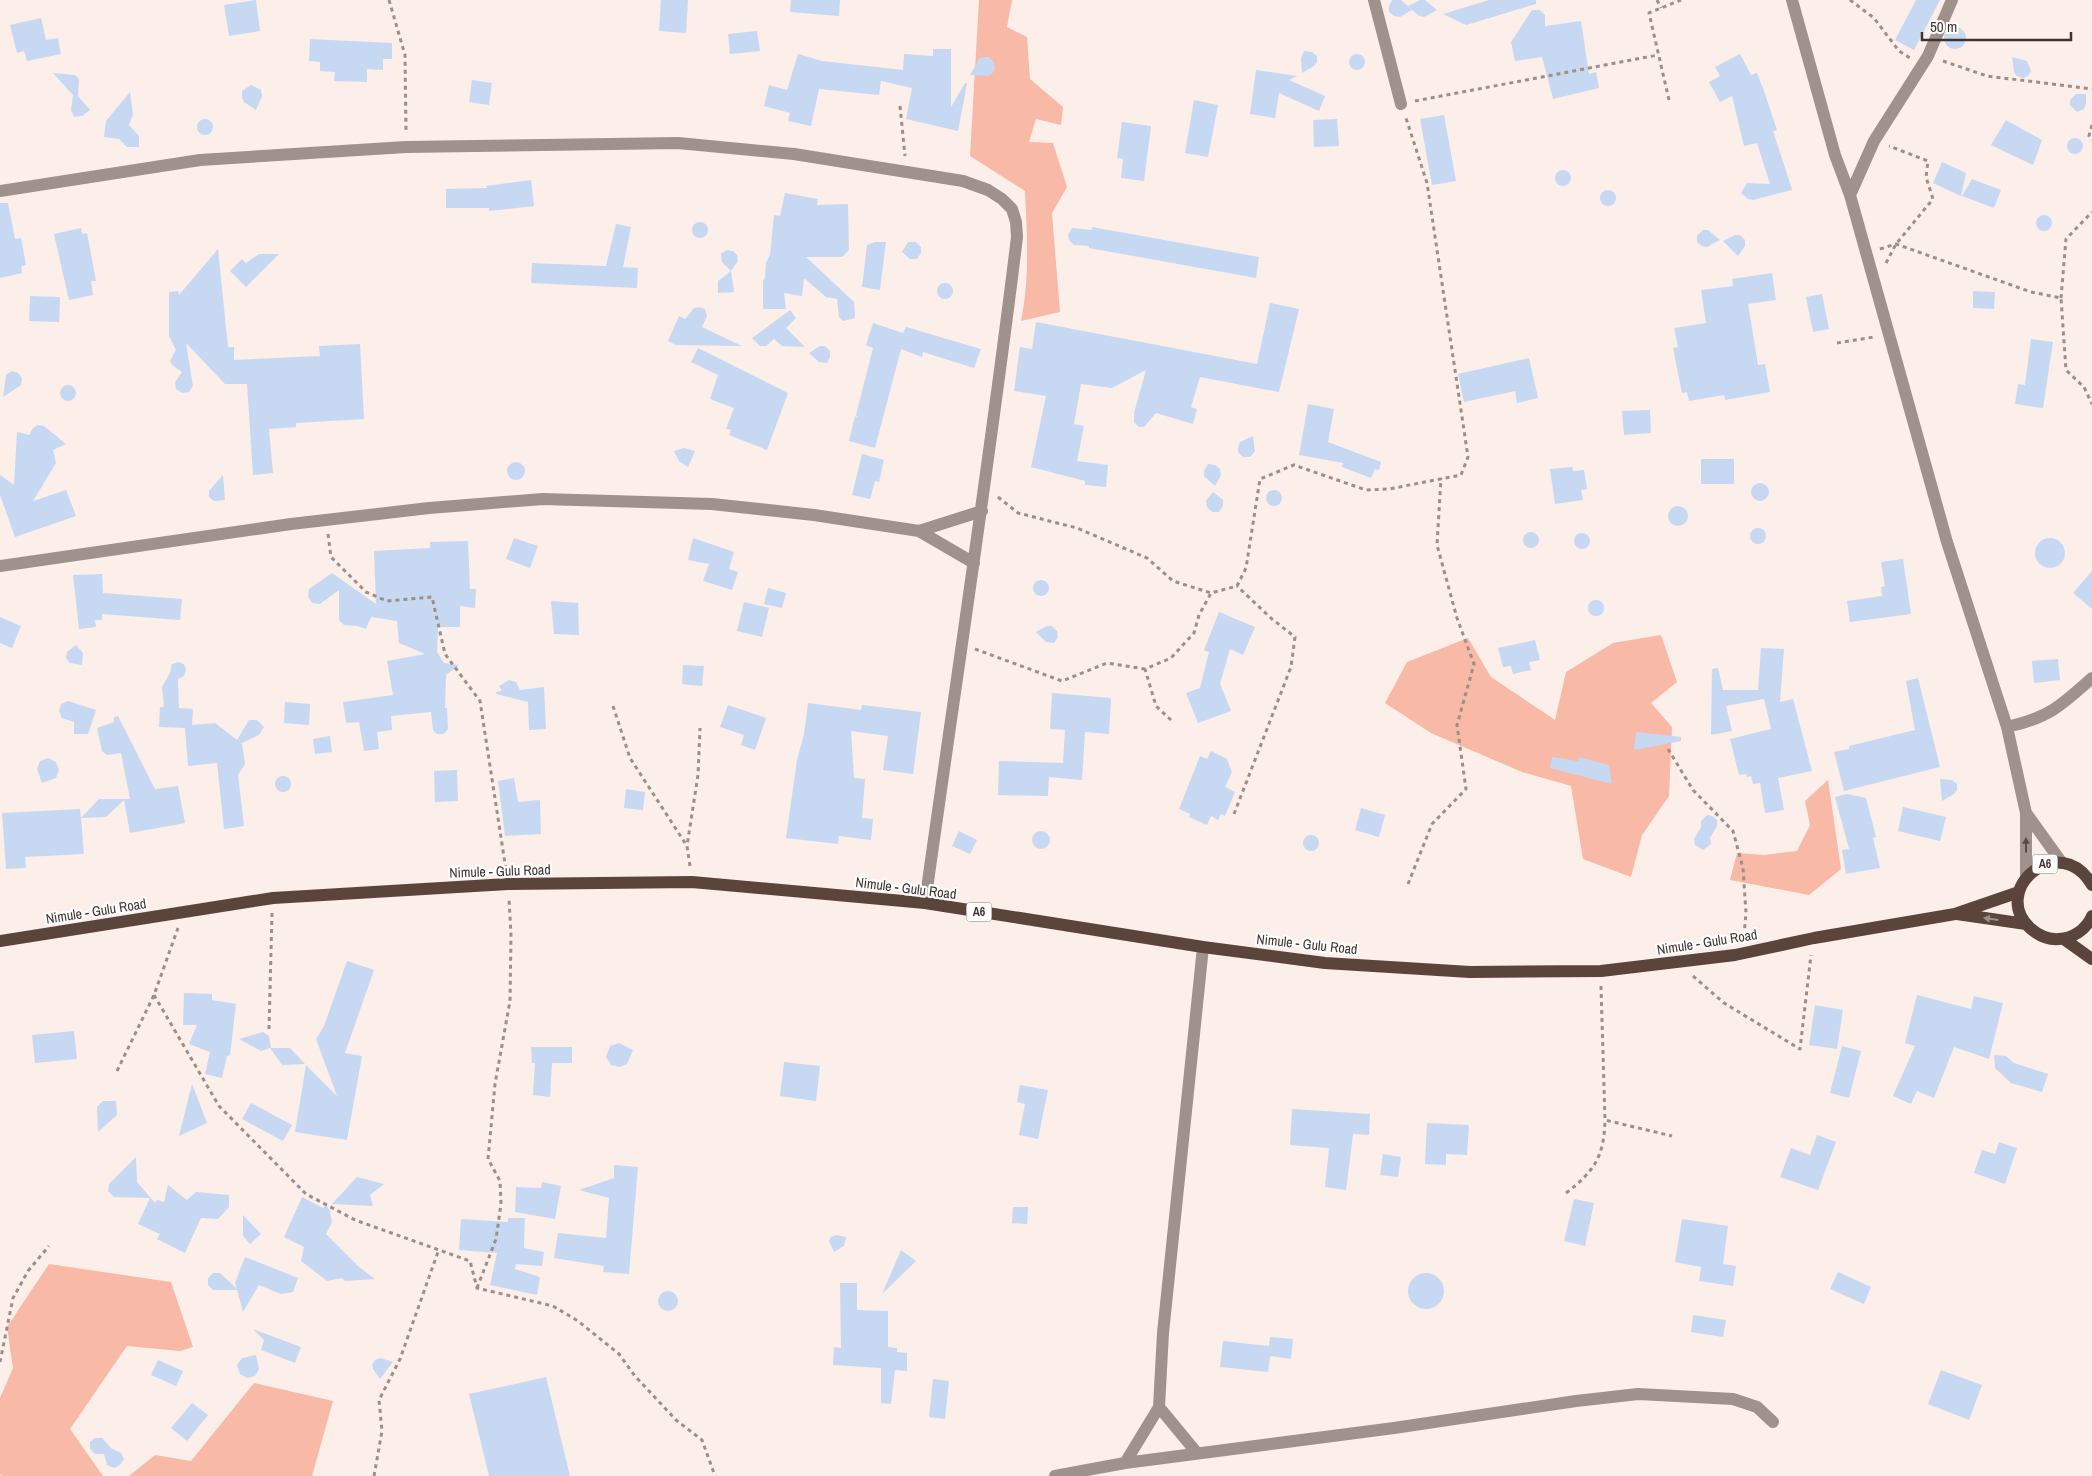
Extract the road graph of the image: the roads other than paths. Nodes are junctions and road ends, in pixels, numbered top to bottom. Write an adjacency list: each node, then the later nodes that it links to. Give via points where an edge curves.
1 (1374, 0): 4 (street)
2 (1792, 0): 6 (street, via 1835,155)
3 (1952, 0): 6 (street, via 1928,56 1874,141)
4 (1401, 104)
5 (0, 191): 7 (street, via 200,160 406,147 678,143 794,154 963,181 1002,199 1012,210 1017,237)
6 (1850, 195): 12 (street, via 1946,542)
7 (982, 511): 8 (street); 9 (street)
8 (919, 531): 9 (street); 10 (street, via 712,504 543,500 429,508 291,524)
9 (974, 563): 18 (street)
10 (0, 566)
11 (2092, 678): 12 (street, via 2048,715)
12 (2007, 727): 13 (street)
13 (2026, 812): 14 (street); 15 (street, one-way to 13)
14 (2062, 863): 15 (main road, A6, via 2039,867); 16 (main road, A6, via 2077,868)
15 (2026, 877): 17 (main road, A6)
16 (2091, 881)
17 (2019, 892): 19 (main road, Nimule - Gulu Road / A6); 21 (main road, via 2019,909)
18 (925, 904): 23 (main road, Nimule - Gulu Road / A6, via 692,882 508,884 273,898); 24 (main road, Nimule - Gulu Road / A6)
19 (1955, 914): 21 (main road, Nimule - Gulu Road / A6, one-way to 19); 24 (main road, Nimule - Gulu Road / A6, via 1734,955 1601,971 1470,972 1334,964)
20 (2092, 916): 22 (main road, via 2080,932)
21 (2026, 924): 22 (main road, A6, via 2039,935)
22 (2064, 939): 25 (main road, A6)
23 (0, 941)
24 (1203, 947): 26 (street, via 1163,1333)
25 (2092, 959)
26 (1159, 1407): 28 (street); 29 (street)
27 (1773, 1422): 28 (street, via 1757,1407 1732,1399 1638,1394)
28 (1197, 1453): 29 (street)
29 (1125, 1463): 30 (street)
30 (1055, 1476)

